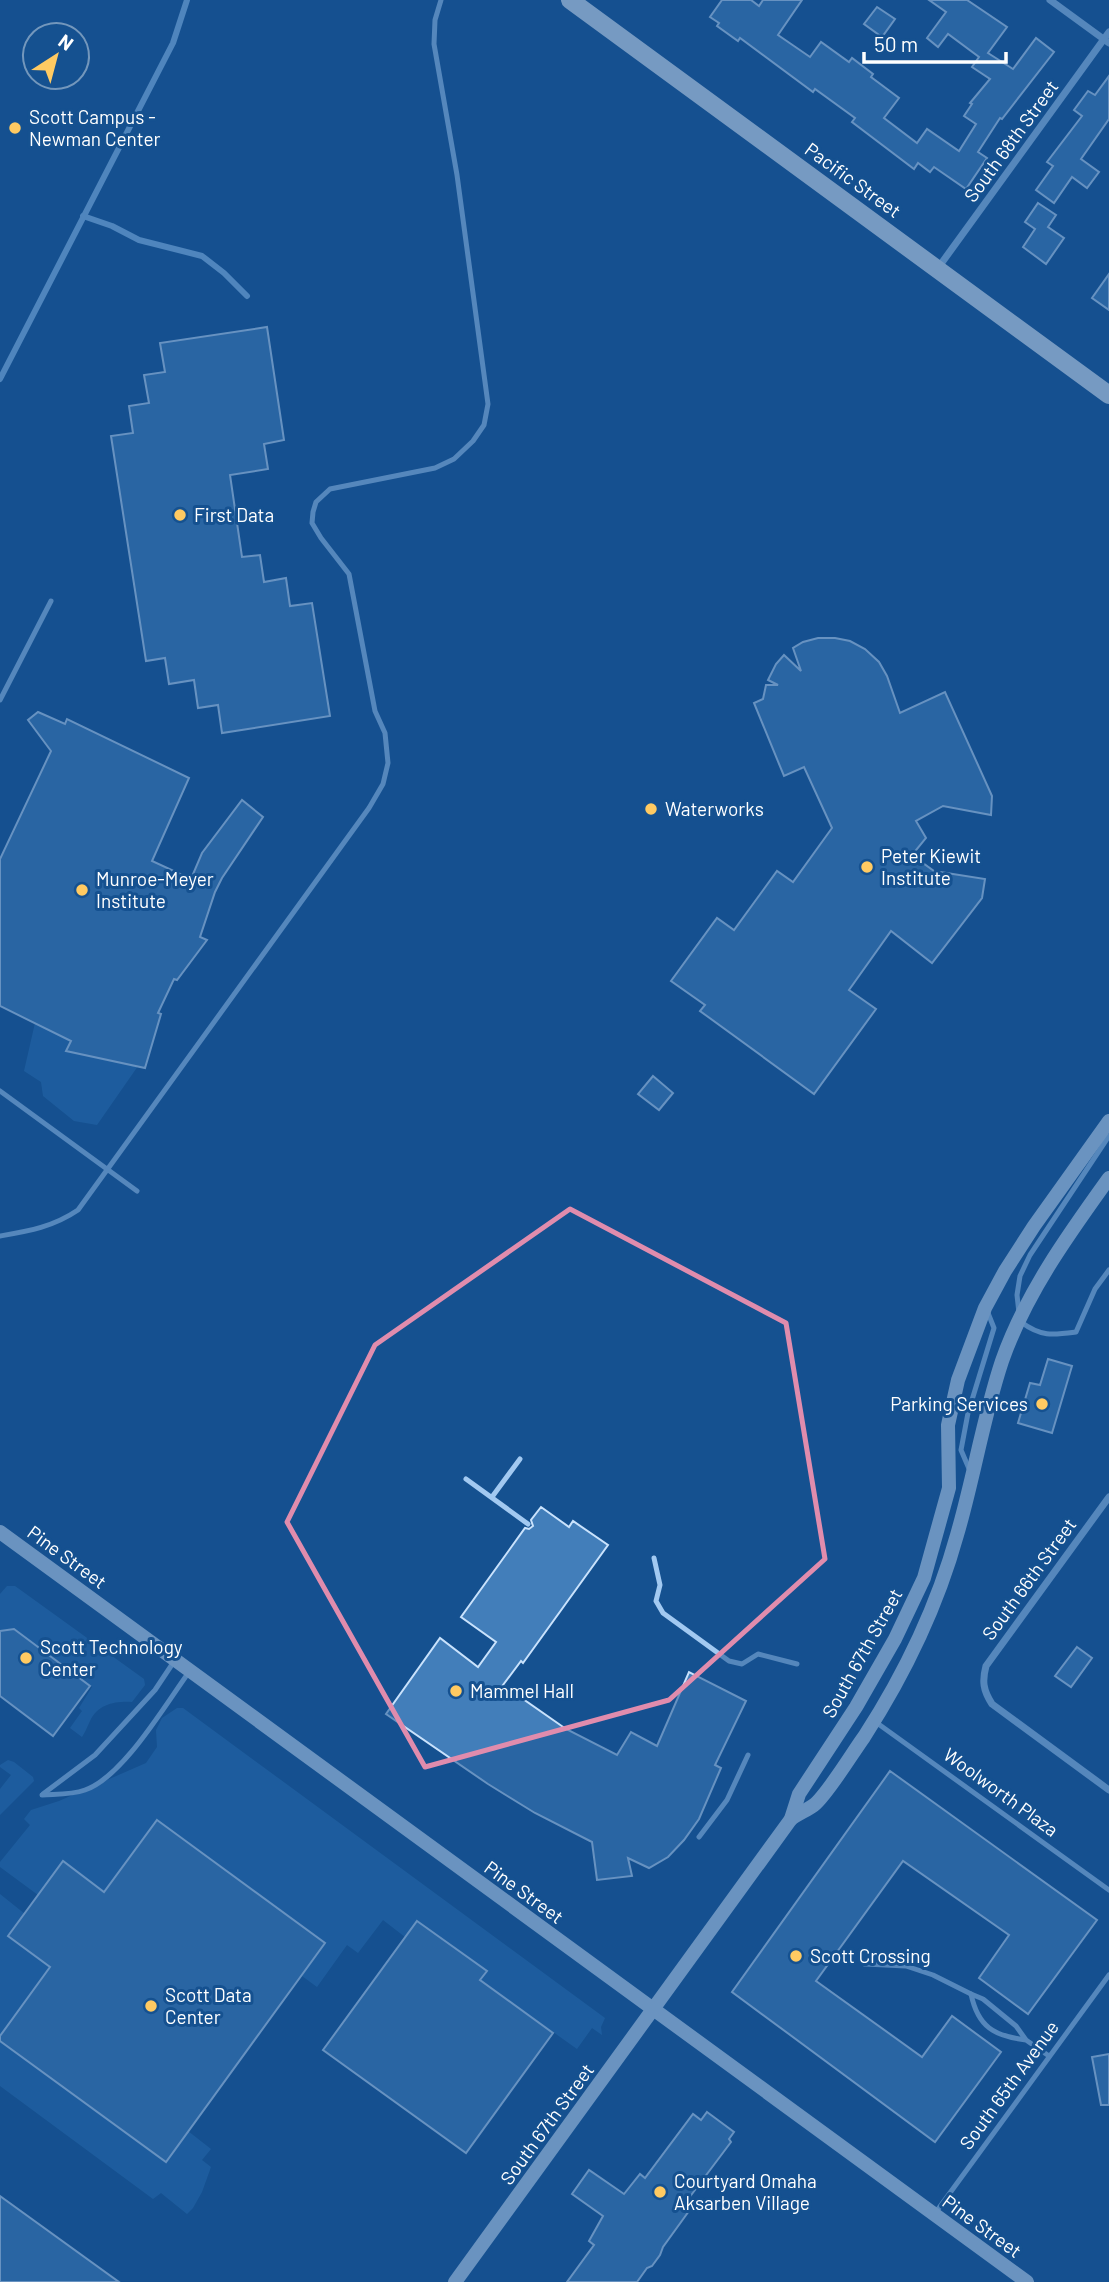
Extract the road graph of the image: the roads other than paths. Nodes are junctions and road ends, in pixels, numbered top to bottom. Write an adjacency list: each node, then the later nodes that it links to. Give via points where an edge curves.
1 (442, 0): 13 (lane, via 433,44 457,175 488,404 484,425 454,459 435,468 330,489 316,502 312,523 349,575 375,711 385,733 388,763 383,784)
2 (570, 0): 6 (main road, Pacific Street)
3 (1050, 0): 5 (street)
4 (1109, 32): 5 (street, South 68th Street)
5 (1106, 41): 6 (street, South 68th Street)
6 (938, 268): 7 (main road, Pacific Street)
7 (1109, 395)
8 (51, 601): 9 (lane)
9 (0, 700)
10 (0, 1091): 13 (lane)
11 (1109, 1121): 18 (main road, South 67th Street, via 1034,1226)
12 (1109, 1136): 19 (lane, via 1030,1255 1020,1276)
13 (108, 1169): 15 (lane); 16 (lane, via 78,1210 62,1221)
14 (1109, 1178): 19 (main road, South 67th Street, via 1035,1287)
15 (137, 1191)
16 (0, 1236)
17 (1109, 1270): 19 (lane, via 1076,1332 1049,1336)
18 (985, 1308): 21 (lane, via 994,1328 961,1450); 34 (main road, South 67th Street, via 953,1402 948,1425 948,1488 924,1578 856,1707 799,1794)
19 (1019, 1320): 21 (main road, South 67th Street, via 1003,1359)
20 (520, 1459): 23 (lane)
21 (971, 1474): 31 (main road, South 67th Street, via 950,1561 925,1625)
22 (466, 1479): 23 (lane)
23 (492, 1497): 25 (lane)
24 (1109, 1497): 33 (street, South 66th Street, via 986,1666 983,1684 992,1704)
25 (528, 1524)
26 (0, 1532): 28 (main road, Pine Street)
27 (654, 1558): 29 (lane, via 660,1585 656,1601 663,1613 729,1661 742,1664 758,1654)
28 (175, 1660): 30 (main road, Pine Street); 30 (lane, via 155,1690 107,1742 42,1795 69,1794 107,1778 124,1762)
29 (797, 1664)
30 (190, 1671): 40 (main road, Pine Street)
31 (874, 1721): 34 (main road, South 67th Street, via 816,1804); 36 (lane, Woolworth Plaza)
32 (748, 1755): 35 (lane, via 727,1800)
33 (1109, 1790)
34 (791, 1819): 40 (main road, South 67th Street)
35 (699, 1838)
36 (1109, 1890)
37 (864, 1964): 39 (lane, via 906,1965)
38 (1109, 1975): 42 (lane, South 65th Avenue)
39 (971, 1993): 41 (lane, via 1016,2026); 41 (lane, via 973,2006 992,2031)
40 (654, 2010): 43 (main road, Pine Street); 44 (main road, South 67th Street)
41 (1026, 2040): 42 (lane)
42 (1049, 2056): 43 (lane, South 65th Avenue)
43 (934, 2214): 45 (main road, Pine Street)
44 (456, 2282)
45 (1027, 2282)

